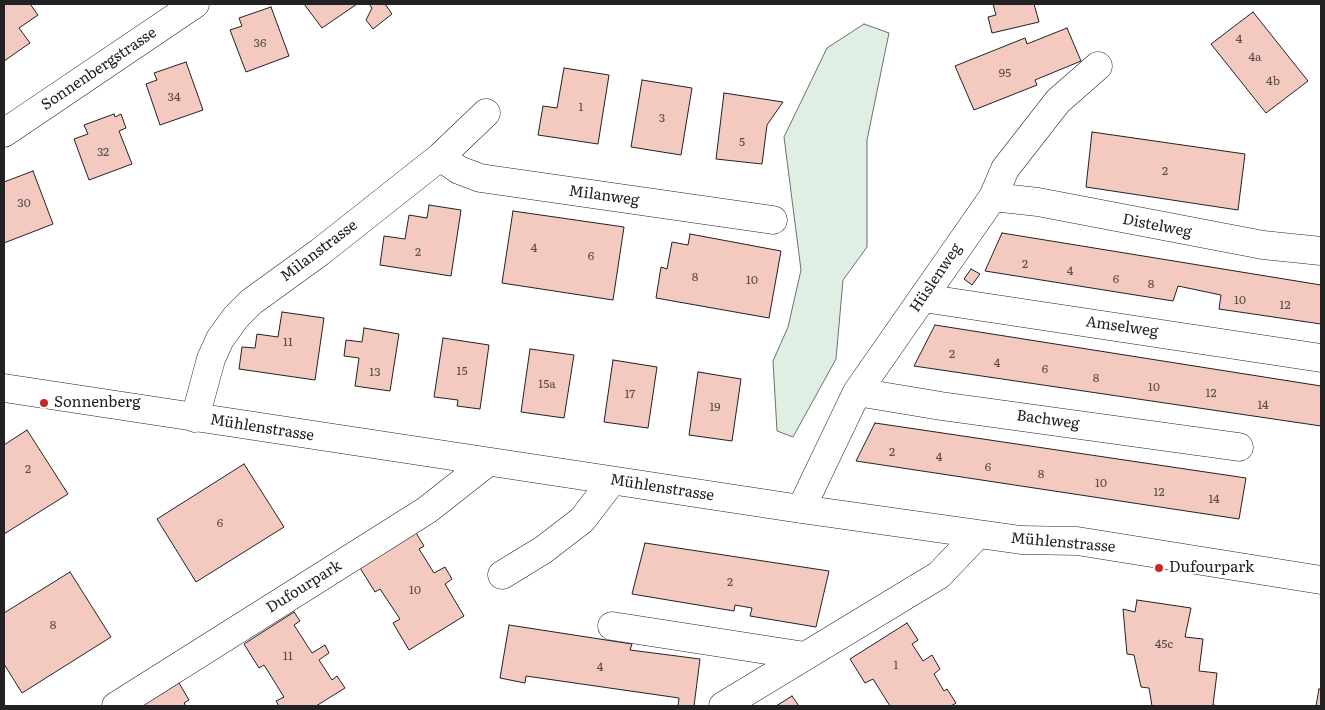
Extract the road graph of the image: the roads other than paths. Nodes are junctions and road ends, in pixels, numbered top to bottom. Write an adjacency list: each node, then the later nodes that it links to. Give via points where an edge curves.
1 (195, 4): 4 (street, Sonnenbergstrasse)
2 (1098, 66): 6 (street, Hüslenweg, via 1058,101 1005,169)
3 (486, 113): 5 (street, Milanstrasse)
4 (4, 133)
5 (440, 157): 7 (street, Milanweg, via 459,170 480,178); 13 (street, Milanstrasse, via 251,302 236,317 211,359)
6 (993, 197): 8 (street, Distelweg, via 1038,202 1263,245); 9 (street, Hüslenweg)
7 (773, 220)
8 (1321, 251)
9 (923, 298): 10 (street, Amselweg); 12 (street, Hüslenweg)
10 (1321, 358)
11 (4, 388): 13 (street, Mühlenstrasse)
12 (857, 392): 14 (street, Bachweg); 17 (street, Hüslenweg)
13 (195, 418): 15 (street, Mühlenstrasse)
14 (1239, 447)
15 (488, 462): 16 (street, Mühlenstrasse); 23 (street, Dufourpark, via 427,510)
16 (612, 481): 17 (street, Mühlenstrasse); 19 (street, via 582,520 543,550)
17 (801, 509): 18 (street, Mühlenstrasse)
18 (978, 534): 20 (street, Mühlenstrasse, via 1021,540 1077,541); 22 (street, via 938,575)
19 (502, 575)
20 (1321, 580)
21 (612, 626): 22 (street)
22 (805, 656): 24 (street)
23 (116, 706)
24 (723, 706)

